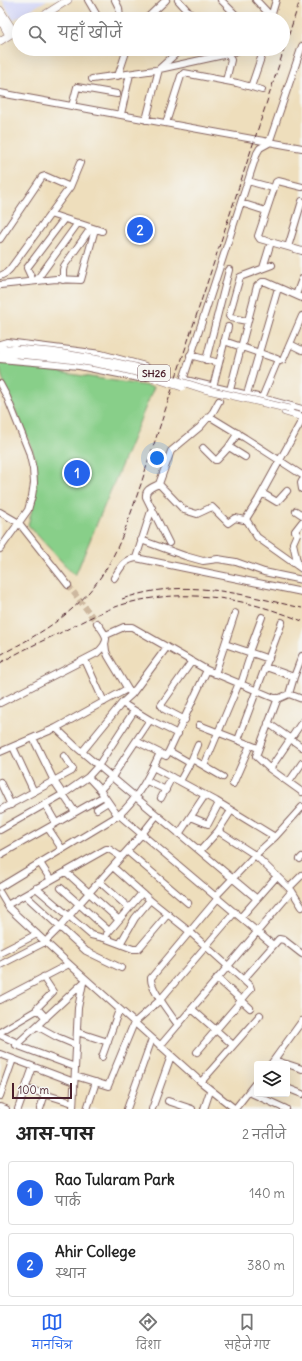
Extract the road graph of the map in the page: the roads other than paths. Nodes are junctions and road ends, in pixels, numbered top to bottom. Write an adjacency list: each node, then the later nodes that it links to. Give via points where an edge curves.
1 (59, 0): 11 (main road)
2 (68, 0): 12 (main road)
3 (88, 0): 13 (street)
4 (115, 0): 14 (street)
5 (166, 0): 15 (street)
6 (178, 0): 16 (street)
7 (221, 0): 17 (street)
8 (256, 0): 18 (street)
9 (276, 0): 19 (street)
10 (0, 10): 21 (main road)
11 (41, 12)
12 (49, 12)
13 (95, 12)
14 (119, 12)
15 (153, 12)
16 (189, 12)
17 (233, 12)
18 (267, 12)
19 (272, 12)
20 (0, 19): 22 (main road)
21 (12, 29)
22 (12, 30)
23 (12, 33): 24 (main road)
24 (0, 41)
25 (302, 46): 44 (street)
26 (125, 56): 33 (street)
27 (173, 56): 31 (street)
28 (207, 56): 31 (street)
29 (230, 56): 35 (street, via 231,62)
30 (262, 56): 36 (street)
31 (158, 69): 32 (street); 42 (street)
32 (130, 74): 33 (street); 41 (street)
33 (118, 76): 34 (street)
34 (92, 79)
35 (226, 80): 36 (street); 43 (street, via 182,74)
36 (251, 87): 37 (street)
37 (262, 90)
38 (0, 93): 40 (street)
39 (117, 94): 40 (street, via 77,87)
40 (72, 106): 41 (street)
41 (120, 114): 42 (street)
42 (146, 120): 43 (street)
43 (166, 124): 44 (street)
44 (269, 143): 45 (street); 47 (street, via 258,151)
45 (302, 148)
46 (80, 164): 48 (street)
47 (248, 181): 50 (street); 52 (street)
48 (70, 186): 54 (street); 59 (street, via 42,176)
49 (302, 187): 50 (street, via 277,181)
50 (273, 188): 53 (street)
51 (302, 201): 61 (street)
52 (241, 203): 53 (street); 84 (street)
53 (266, 211): 60 (street, via 258,237)
54 (50, 214): 55 (street); 66 (street, via 10,269)
55 (64, 219): 56 (street); 69 (street, via 27,268)
56 (78, 223): 57 (street); 69 (street)
57 (93, 228): 58 (street); 68 (street, via 64,266); 68 (street, via 81,280)
58 (102, 231)
59 (0, 239)
60 (271, 242): 61 (street); 64 (street)
61 (288, 247): 62 (street)
62 (302, 251)
63 (272, 265): 64 (street)
64 (263, 268): 74 (street, via 242,275 240,279 229,316)
65 (229, 270): 86 (street)
66 (0, 276)
67 (302, 279): 72 (street)
68 (64, 280): 69 (street)
69 (34, 281): 70 (street)
70 (0, 285)
71 (278, 288): 72 (street); 74 (street, via 266,282 259,283); 83 (street)
72 (299, 296)
73 (302, 316): 78 (street)
74 (247, 321): 79 (street)
75 (228, 327): 76 (street)
76 (224, 341): 79 (street); 88 (street)
77 (0, 344): 85 (street, via 7,342 101,354 145,366 150,370 146,377 139,378 80,366)
78 (290, 344): 81 (street); 87 (street, via 282,361)
79 (241, 346): 83 (street); 91 (street)
80 (0, 349): 82 (main road, SH26)
81 (302, 350)
82 (16, 352): 85 (main road, SH26); 97 (main road, SH26, bridge, via 68,354 112,362)
83 (260, 352): 87 (street); 93 (street)
84 (190, 355): 86 (street); 90 (street, via 184,378)
85 (0, 357)
86 (206, 360): 88 (street)
87 (278, 362): 94 (street)
88 (219, 363): 90 (street)
89 (0, 384): 92 (street)
90 (213, 387): 91 (street)
91 (230, 390): 93 (street)
92 (2, 393): 118 (street, via 29,452 33,469 32,496 28,510)
93 (247, 394): 94 (street)
94 (262, 398): 96 (street)
95 (219, 401): 99 (street)
96 (302, 409)
97 (287, 410): 98 (main road, SH26); 100 (main road, SH26)
98 (302, 412)
99 (209, 416): 101 (street); 108 (street, via 197,430 171,451)
100 (302, 418): 105 (street)
101 (238, 433): 102 (street); 105 (street)
102 (229, 447): 103 (street, via 216,460); 104 (street)
103 (203, 448)
104 (245, 457)
105 (280, 460): 106 (street); 111 (street)
106 (302, 475)
107 (302, 481): 109 (street)
108 (159, 484): 112 (street, via 146,492); 116 (street, via 184,510 197,514 212,507 228,523 235,518)
109 (302, 489)
110 (287, 491): 111 (street, via 277,502)
111 (262, 492): 116 (street)
112 (152, 508): 119 (street); 120 (street)
113 (296, 511): 115 (street)
114 (0, 512): 118 (street)
115 (302, 515)
116 (246, 519): 123 (street, via 258,537)
117 (302, 522): 123 (street, via 295,531 297,534 293,543)
118 (19, 523): 121 (street); 126 (street)
119 (141, 540): 122 (street); 125 (street, via 203,561 218,559 236,562 264,572)
120 (169, 543)
121 (0, 549)
122 (136, 558): 124 (street, via 126,561); 127 (street)
123 (300, 567)
124 (114, 578)
125 (302, 580)
126 (68, 585)
127 (302, 592)
128 (235, 613): 134 (street)
129 (262, 617): 136 (street)
130 (282, 622): 138 (street)
131 (96, 623): 132 (street)
132 (106, 635): 133 (street); 135 (street, via 129,626)
133 (105, 643): 139 (street); 146 (street, via 108,656)
134 (224, 644): 136 (street); 143 (street)
135 (167, 647): 140 (street); 148 (street)
136 (250, 653): 138 (street); 145 (street)
137 (302, 656): 144 (street)
138 (269, 659): 141 (street)
139 (85, 660): 152 (street); 153 (street)
140 (192, 662): 142 (street); 157 (street, via 161,706)
141 (266, 667): 144 (street); 147 (street)
142 (207, 670): 143 (street); 157 (street)
143 (215, 674): 145 (street)
144 (294, 677): 149 (street)
145 (240, 683): 147 (street); 162 (street)
146 (127, 689): 148 (street); 152 (street)
147 (257, 690): 150 (street); 166 (street)
148 (132, 694): 154 (street)
149 (289, 694): 150 (street); 151 (street)
150 (278, 698): 159 (street)
151 (302, 699)
152 (104, 702): 161 (street)
153 (0, 703)
154 (122, 703): 155 (street); 175 (street)
155 (134, 711): 156 (street); 180 (street)
156 (150, 720): 163 (street); 167 (street)
157 (185, 720): 163 (street)
158 (302, 722): 165 (street)
159 (268, 723): 165 (street); 172 (street)
160 (200, 725): 162 (street)
161 (56, 728): 164 (street); 175 (street)
162 (218, 733): 166 (street); 181 (street)
163 (178, 734): 173 (street)
164 (33, 738): 170 (street); 188 (street)
165 (290, 739): 171 (street); 183 (street)
166 (238, 740): 169 (street)
167 (136, 741): 176 (street); 185 (street)
168 (198, 745): 178 (street)
169 (250, 745): 172 (street); 193 (street)
170 (13, 747): 174 (street); 196 (street)
171 (302, 747)
172 (258, 748): 183 (street, via 256,756)
173 (169, 751): 176 (street, via 166,756); 178 (street)
174 (0, 752)
175 (82, 752): 180 (street)
176 (160, 753): 182 (street)
177 (64, 756): 188 (street, via 73,770)
178 (191, 761): 181 (street); 190 (street)
179 (302, 763): 192 (street)
180 (98, 766): 184 (street); 185 (street)
181 (204, 766): 187 (street)
182 (153, 767): 186 (street); 189 (street)
183 (270, 769): 192 (street)
184 (88, 777): 198 (street); 199 (street)
185 (112, 777): 198 (street); 201 (street)
186 (172, 777): 190 (street); 194 (street)
187 (223, 777)
188 (54, 781): 196 (street); 199 (street)
189 (147, 781): 194 (street); 201 (street)
190 (180, 781): 200 (street)
191 (0, 782): 195 (street)
192 (289, 782): 197 (street)
193 (233, 784)
194 (166, 790): 202 (street)
195 (2, 792): 206 (street)
196 (34, 792): 206 (street)
197 (302, 792)
198 (102, 793): 203 (street); 211 (street)
199 (63, 794): 205 (street); 211 (street)
200 (205, 795): 204 (street); 214 (street)
201 (135, 797): 212 (street); 213 (street)
202 (161, 798)
203 (108, 802): 208 (street); 212 (street)
204 (219, 803): 210 (street); 214 (street, via 208,824)
205 (45, 804): 215 (street); 217 (street)
206 (11, 805): 209 (street)
207 (302, 808): 221 (street)
208 (97, 809)
209 (0, 810)
210 (231, 811): 218 (street); 221 (street)
211 (75, 812): 215 (street)
212 (118, 815): 219 (street); 222 (street)
213 (157, 815): 219 (street); 220 (street)
214 (191, 817): 220 (street)
215 (56, 823): 216 (street)
216 (48, 828): 222 (street); 225 (street)
217 (0, 830)
218 (218, 831): 224 (street); 226 (street)
219 (142, 834): 223 (street); 244 (street)
220 (179, 834): 224 (street)
221 (275, 838): 226 (street)
222 (62, 849): 228 (street)
223 (127, 851): 227 (street); 247 (street)
224 (200, 851): 233 (street)
225 (0, 855)
226 (255, 855): 232 (street); 233 (street)
227 (121, 858): 229 (street); 230 (street, via 106,848)
228 (40, 863): 234 (street); 236 (street)
229 (113, 867): 235 (street); 242 (street)
230 (66, 872): 234 (street); 241 (street)
231 (302, 875): 239 (street)
232 (276, 876): 239 (street); 245 (street)
233 (233, 878): 244 (street); 245 (street)
234 (51, 880): 237 (street)
235 (100, 882): 241 (street); 251 (street)
236 (0, 887)
237 (36, 888): 243 (street); 254 (street)
238 (61, 888): 248 (street)
239 (291, 890): 250 (street); 259 (street)
240 (0, 893): 249 (street)
241 (90, 893): 248 (street); 256 (street)
242 (142, 893): 246 (street); 251 (street)
243 (25, 895): 249 (street); 257 (street)
244 (217, 897): 252 (street); 260 (street)
245 (257, 898): 255 (street)
246 (150, 900): 253 (street); 264 (street, via 135,918)
247 (188, 903)
248 (79, 904): 254 (street); 258 (street)
249 (7, 905): 261 (street)
250 (302, 907)
251 (129, 908): 256 (street)
252 (235, 912): 255 (street); 266 (street)
253 (168, 914): 260 (street); 264 (street, via 138,949)
254 (69, 916): 257 (street); 262 (street, via 91,935)
255 (241, 917): 259 (street)
256 (119, 920): 258 (street)
257 (60, 927): 263 (street); 272 (street, via 86,951)
258 (109, 931): 262 (street)
259 (257, 931): 265 (street); 271 (street)
260 (190, 932): 266 (street); 278 (street, via 151,978)
261 (37, 934): 263 (street); 267 (street)
262 (104, 938): 264 (street)
263 (45, 942): 269 (street); 270 (street)
264 (120, 944)
265 (273, 944): 268 (street, via 281,938); 276 (street)
266 (205, 946): 271 (street); 278 (street)
267 (0, 953)
268 (302, 954)
269 (69, 964): 273 (street); 275 (street)
270 (0, 965)
271 (227, 966): 274 (street); 276 (street)
272 (121, 968)
273 (43, 977): 277 (street); 282 (street, via 53,992)
274 (217, 978): 279 (street); 281 (street)
275 (83, 980): 283 (street); 285 (street); 291 (street)
276 (243, 980): 279 (street, via 251,989)
277 (0, 1000)
278 (160, 1000): 287 (street); 288 (street)
279 (242, 1001): 280 (street); 290 (street)
280 (250, 1008)
281 (192, 1009): 288 (street); 290 (street)
282 (37, 1010): 285 (street); 292 (street)
283 (119, 1010): 287 (street); 294 (street)
284 (260, 1015): 298 (street)
285 (46, 1018): 289 (street)
286 (302, 1021): 304 (street)
287 (134, 1023): 293 (street); 310 (street, via 108,1086)
288 (178, 1025): 297 (street)
289 (37, 1026): 295 (street); 296 (street)
290 (216, 1030): 298 (street); 299 (street)
291 (77, 1032): 294 (street); 296 (street)
292 (0, 1034): 295 (street)
293 (152, 1039): 297 (street); 327 (street)
294 (108, 1042): 302 (street)
295 (18, 1043): 307 (street, via 17,1047)
296 (76, 1045): 307 (street)
297 (160, 1046): 301 (street)
298 (233, 1046): 311 (street)
299 (197, 1052)
300 (0, 1054): 303 (street)
301 (171, 1056): 311 (street); 328 (street)
302 (102, 1057)
303 (12, 1059): 306 (street); 319 (street)
304 (273, 1061)
305 (290, 1065): 308 (street)
306 (33, 1067): 309 (street); 313 (street)
307 (75, 1068): 309 (street)
308 (302, 1069)
309 (74, 1079): 310 (street); 321 (street)
310 (96, 1082): 326 (street)
311 (201, 1082): 315 (street)
312 (254, 1086): 316 (street)
313 (25, 1088): 317 (street); 324 (street)
314 (290, 1089): 318 (street)
315 (210, 1090): 330 (street); 331 (street)
316 (249, 1092): 331 (street); 332 (street)
317 (44, 1094): 321 (street); 325 (street)
318 (302, 1094)
319 (0, 1096)
320 (168, 1101): 329 (street)
321 (74, 1107)
322 (0, 1108): 323 (street)
323 (6, 1109)
324 (18, 1109)
325 (40, 1109)
326 (87, 1109)
327 (128, 1109)
328 (152, 1109)
329 (192, 1109)
330 (204, 1109)
331 (235, 1109)
332 (286, 1109)

